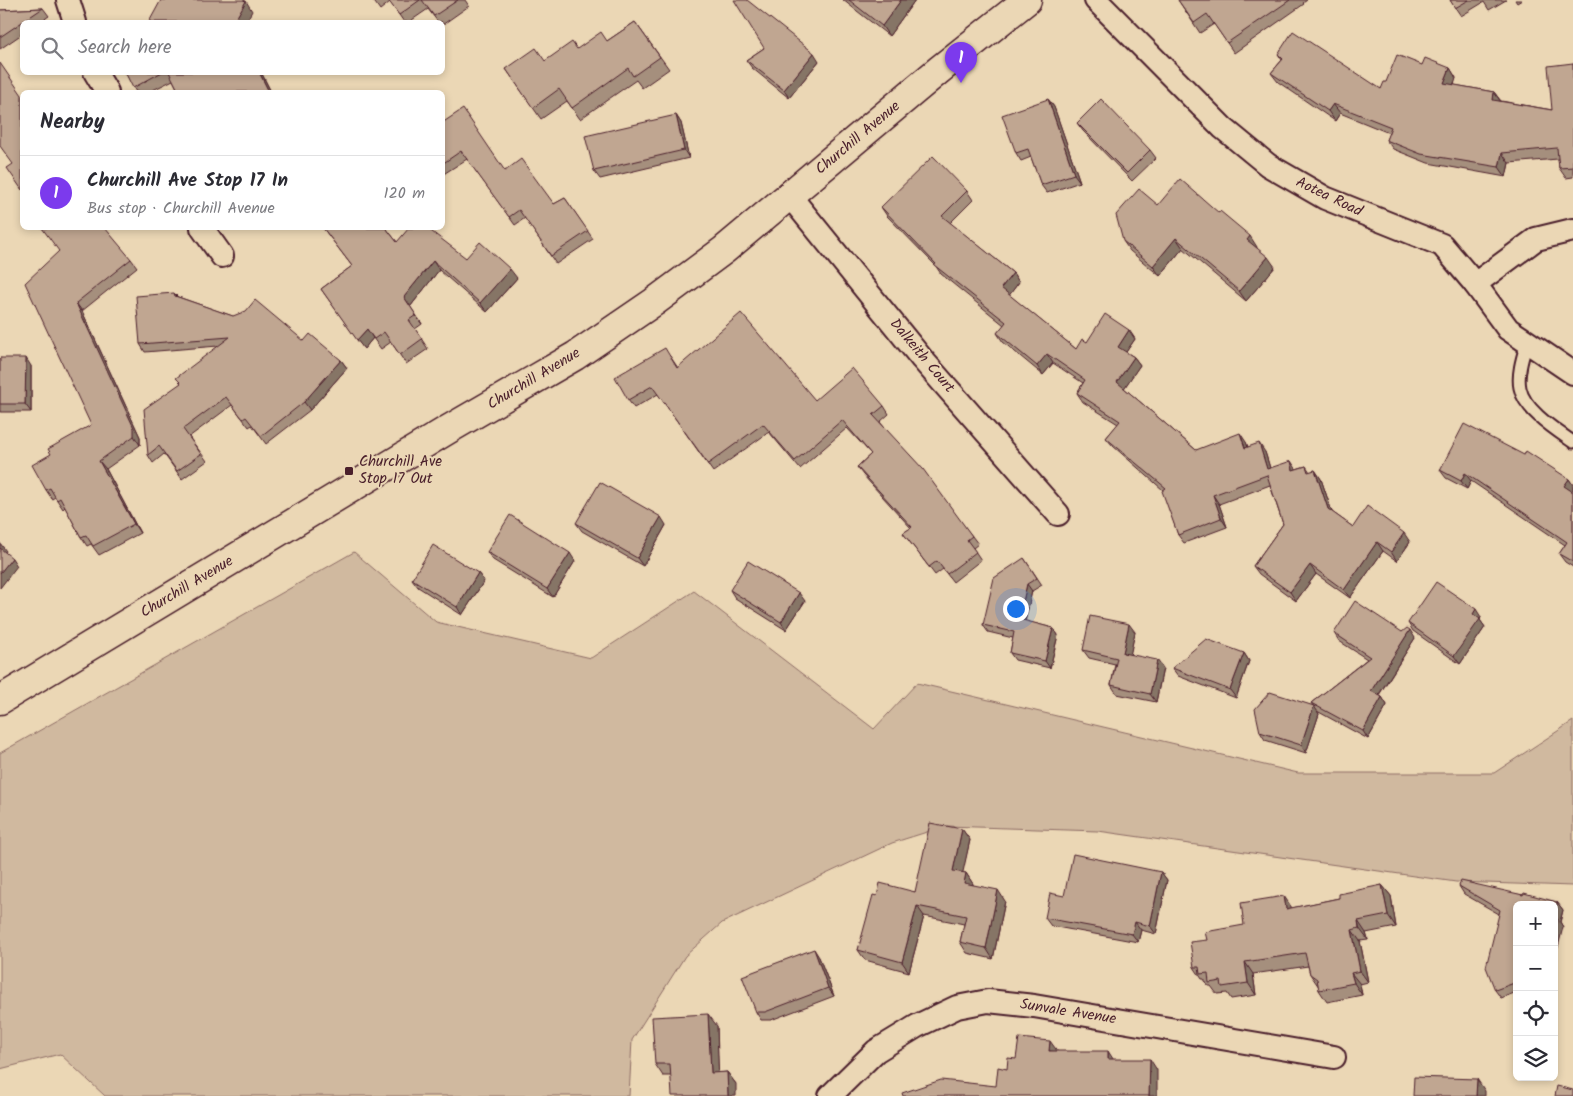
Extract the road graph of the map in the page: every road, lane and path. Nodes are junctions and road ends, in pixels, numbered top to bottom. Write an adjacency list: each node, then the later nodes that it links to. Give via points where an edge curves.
1 (68, 0): 4 (street)
2 (1027, 0): 7 (street, Churchill Avenue)
3 (1096, 0): 11 (street, Aotea Road, via 1223,128 1268,165 1325,198 1442,245)
4 (74, 20)
5 (97, 75): 6 (street)
6 (106, 90)
7 (790, 195): 15 (street, Dalkeith Court, via 922,359); 16 (street, Churchill Avenue, via 724,250 575,356)
8 (203, 230): 10 (street)
9 (1573, 230): 11 (street, via 1536,239)
10 (222, 256)
11 (1475, 284): 12 (street, Aotea Road, via 1508,330)
12 (1527, 342): 13 (street, Aotea Road); 14 (lane, via 1520,388 1531,410)
13 (1573, 373)
14 (1573, 442)
15 (1058, 514)
16 (0, 700)
17 (1334, 1057): 18 (street, Sunvale Avenue, via 988,1001 957,1007 917,1026 876,1051)
18 (830, 1096)

